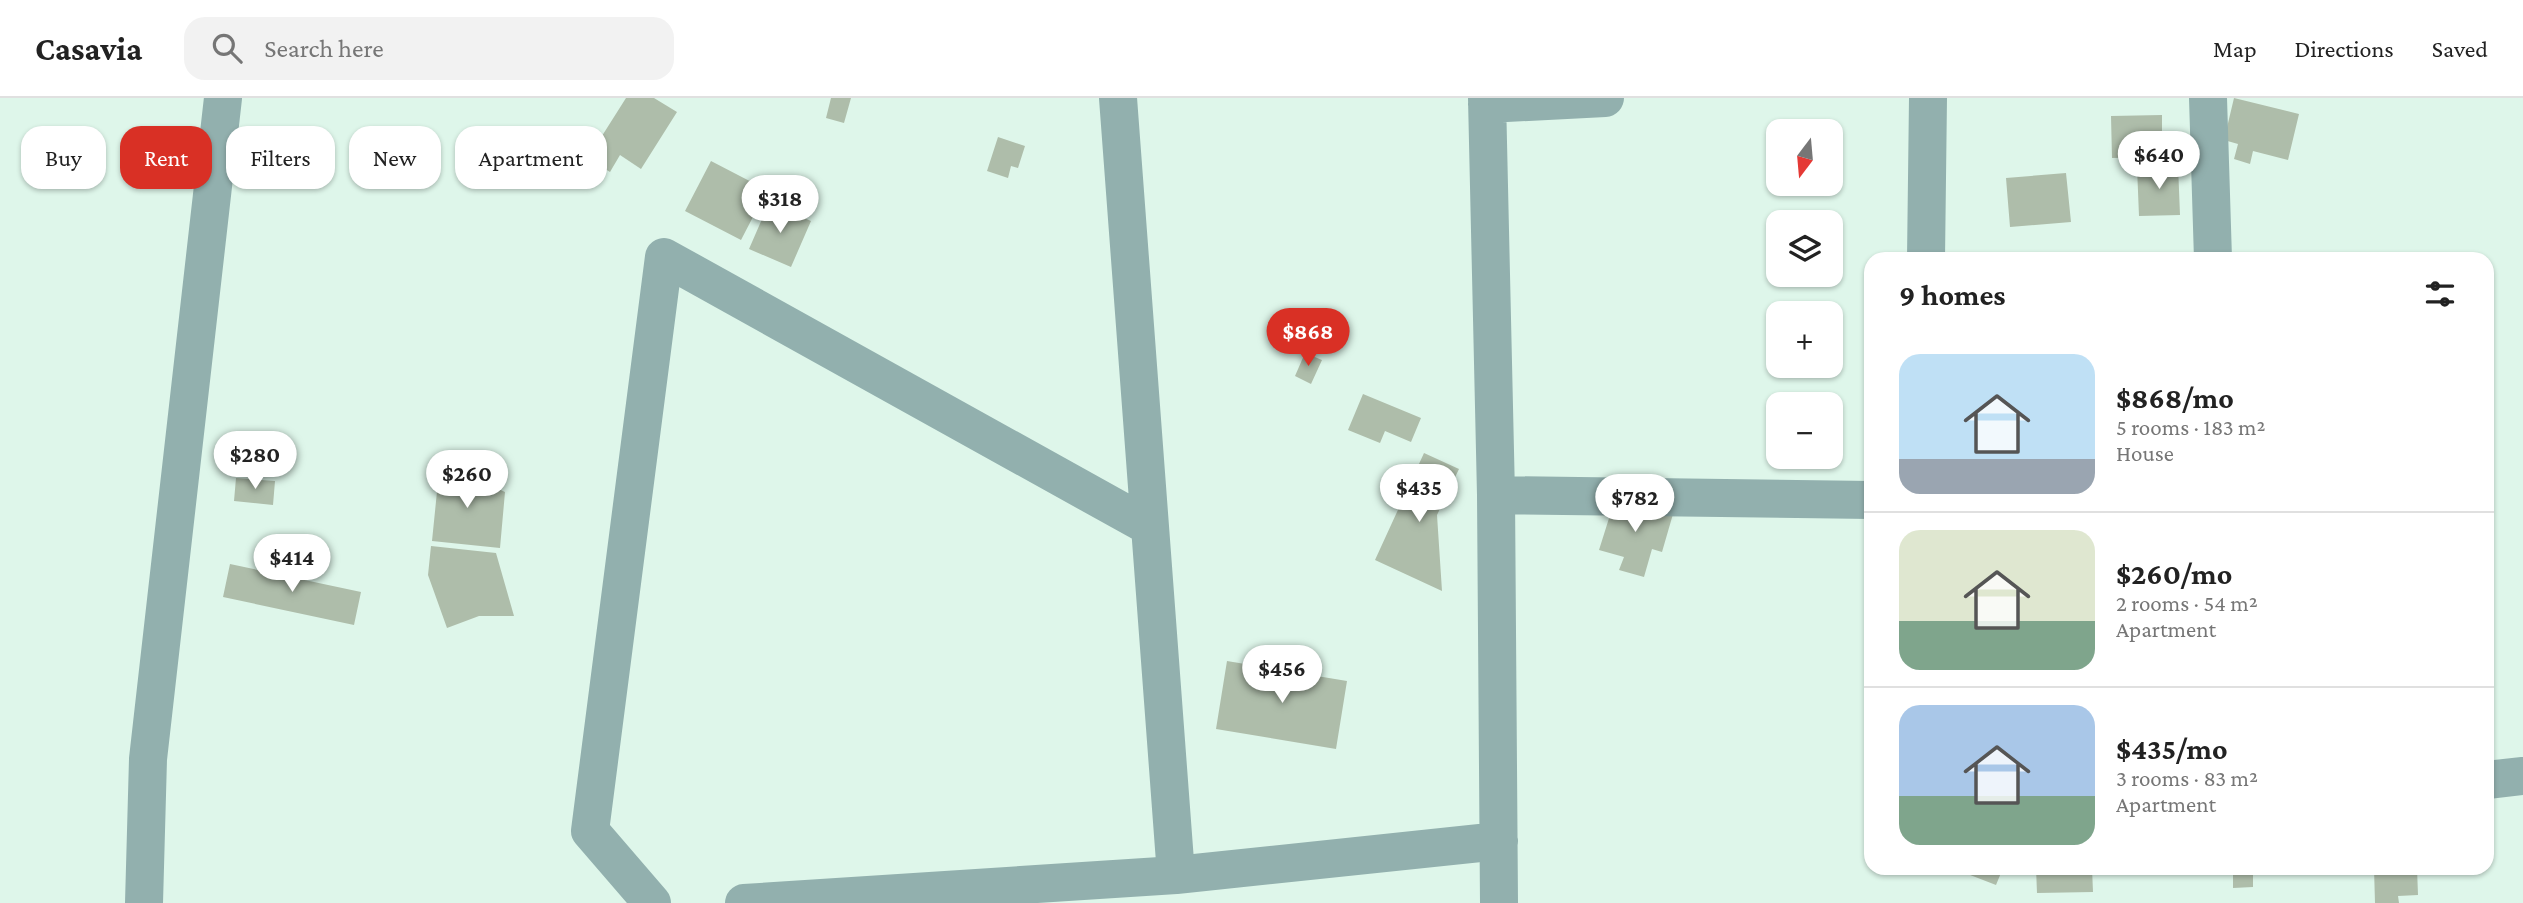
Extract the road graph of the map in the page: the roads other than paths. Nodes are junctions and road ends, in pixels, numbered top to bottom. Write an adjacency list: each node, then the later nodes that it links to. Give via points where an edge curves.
1 (223, 98): 16 (street, via 148,759)
2 (1118, 98): 11 (street)
3 (1605, 98): 6 (street)
4 (1928, 98): 7 (street)
5 (2208, 98): 8 (street)
6 (1487, 101): 9 (street)
7 (1926, 252)
8 (2213, 252)
9 (1496, 495): 10 (street); 14 (street)
10 (1864, 500)
11 (1150, 527): 15 (street); 17 (street, via 664,257 590,831)
12 (2523, 776): 13 (street)
13 (2494, 779)
14 (1499, 841): 15 (street); 19 (street)
15 (1176, 875): 18 (street)
16 (144, 903)
17 (652, 903)
18 (744, 903)
19 (1499, 903)

